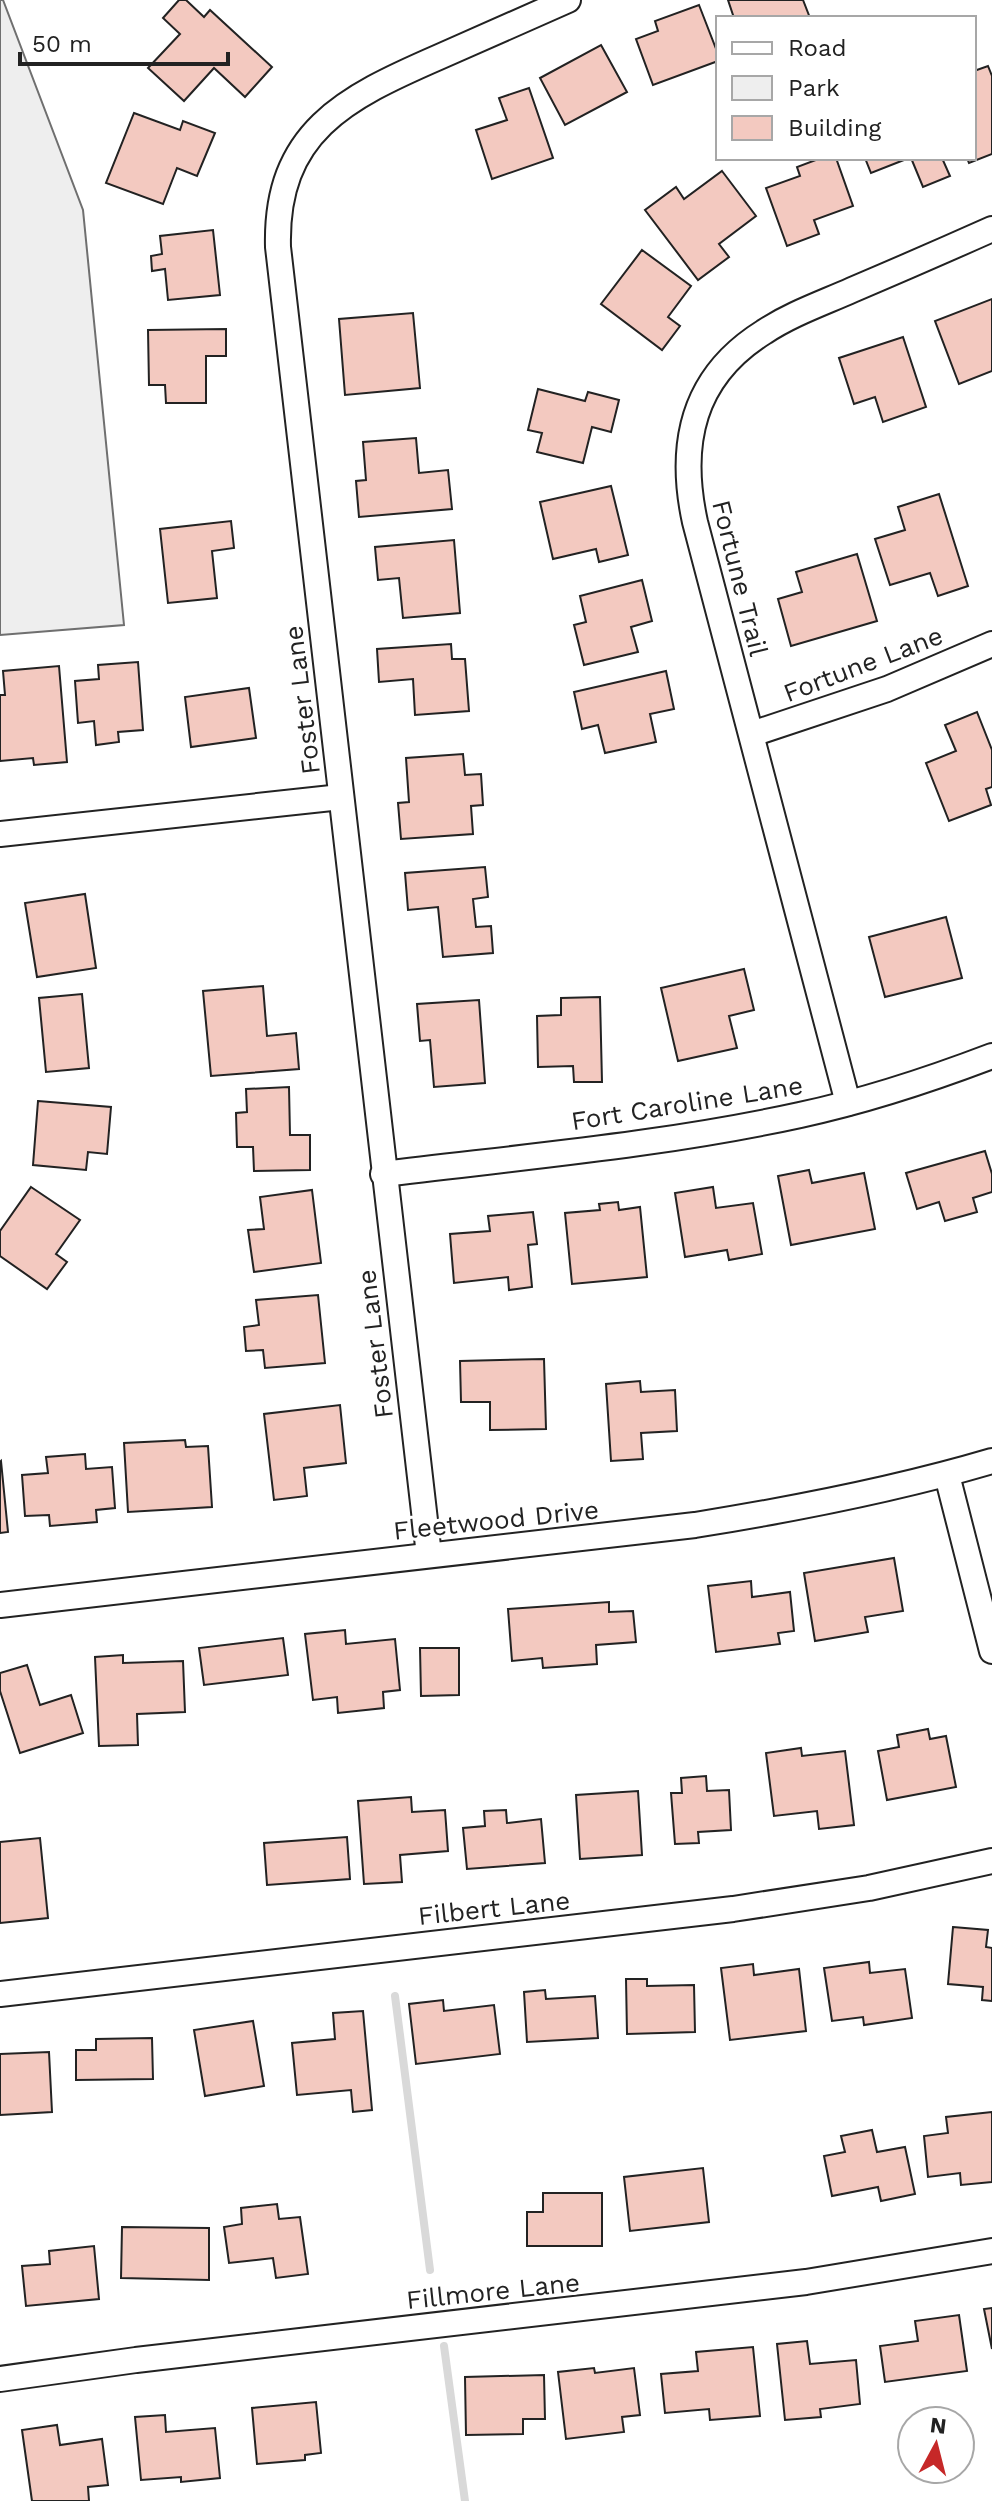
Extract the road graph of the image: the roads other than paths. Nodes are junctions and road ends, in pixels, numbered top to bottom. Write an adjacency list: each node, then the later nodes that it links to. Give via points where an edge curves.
1 (568, 0): 5 (street, Foster Lane, via 346,103 306,141 283,191 278,247)
2 (992, 229): 4 (street, Fortune Trail, via 766,330 733,356 701,401 688,443 691,502)
3 (992, 644): 4 (street, Fortune Lane, via 887,689)
4 (752, 734): 8 (street, Fortune Trail)
5 (341, 797): 6 (street); 9 (street, Foster Lane)
6 (0, 834)
7 (992, 1056): 8 (street, Fort Caroline Lane)
8 (848, 1103): 9 (street, Fort Caroline Lane, via 679,1137)
9 (383, 1174): 12 (street, Foster Lane)
10 (992, 1461): 11 (street, Fleetwood Drive)
11 (947, 1475): 12 (street, Fleetwood Drive, via 750,1516); 14 (street)
12 (429, 1555): 13 (street, Fleetwood Drive)
13 (0, 1605)
14 (992, 1651)
15 (992, 1861): 16 (street, Filbert Lane, via 748,1907)
16 (0, 1994)
17 (992, 2251): 18 (street, Fillmore Lane, via 806,2282)
18 (0, 2379)

